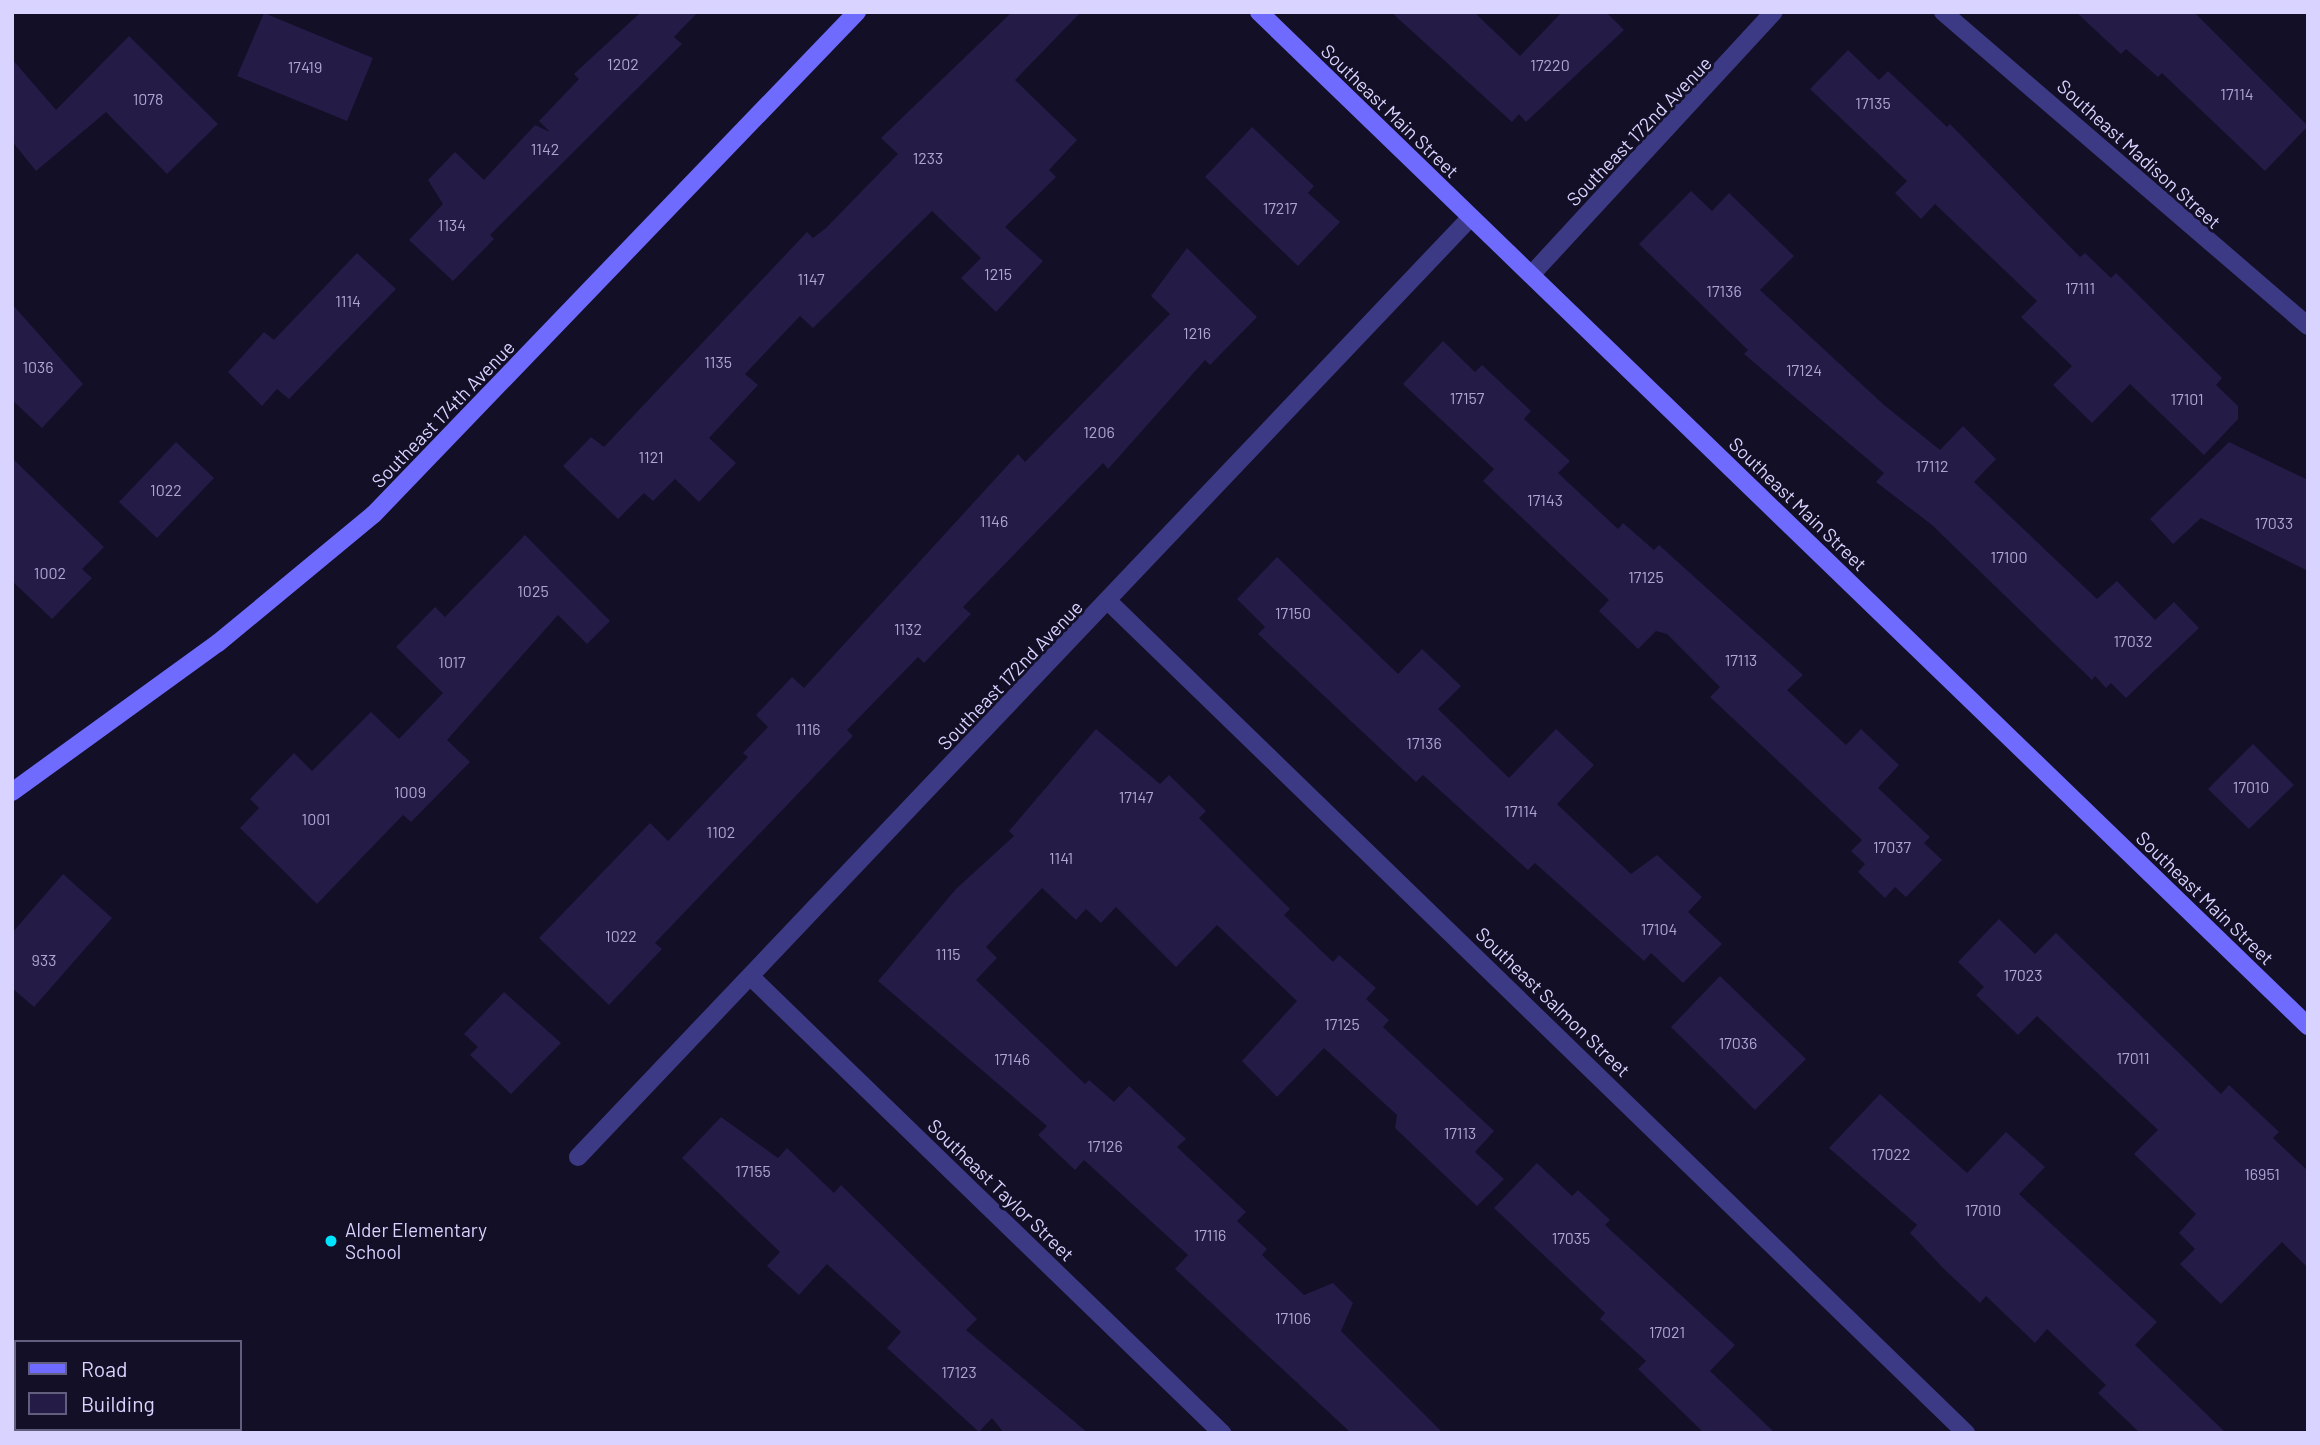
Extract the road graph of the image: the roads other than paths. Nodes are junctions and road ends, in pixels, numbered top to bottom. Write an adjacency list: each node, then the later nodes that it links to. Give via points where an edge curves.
1 (857, 12): 9 (street, Southeast 174th Avenue, via 374,514 228,635)
2 (1259, 12): 5 (street, Southeast Main Street)
3 (1774, 12): 6 (street, Southeast 172nd Avenue, via 1714,85)
4 (1943, 12): 7 (street, Southeast Madison Street)
5 (1470, 218): 6 (street, Southeast Main Street); 8 (street, Southeast 172nd Avenue)
6 (1531, 275): 11 (street, Southeast Main Street)
7 (2308, 326)
8 (1109, 602): 10 (street, Southeast 172nd Avenue); 14 (street, Southeast Salmon Street)
9 (12, 792)
10 (751, 977): 12 (street, Southeast 172nd Avenue); 13 (street, Southeast Taylor Street)
11 (2308, 1026)
12 (578, 1157)
13 (1222, 1433)
14 (1966, 1433)

